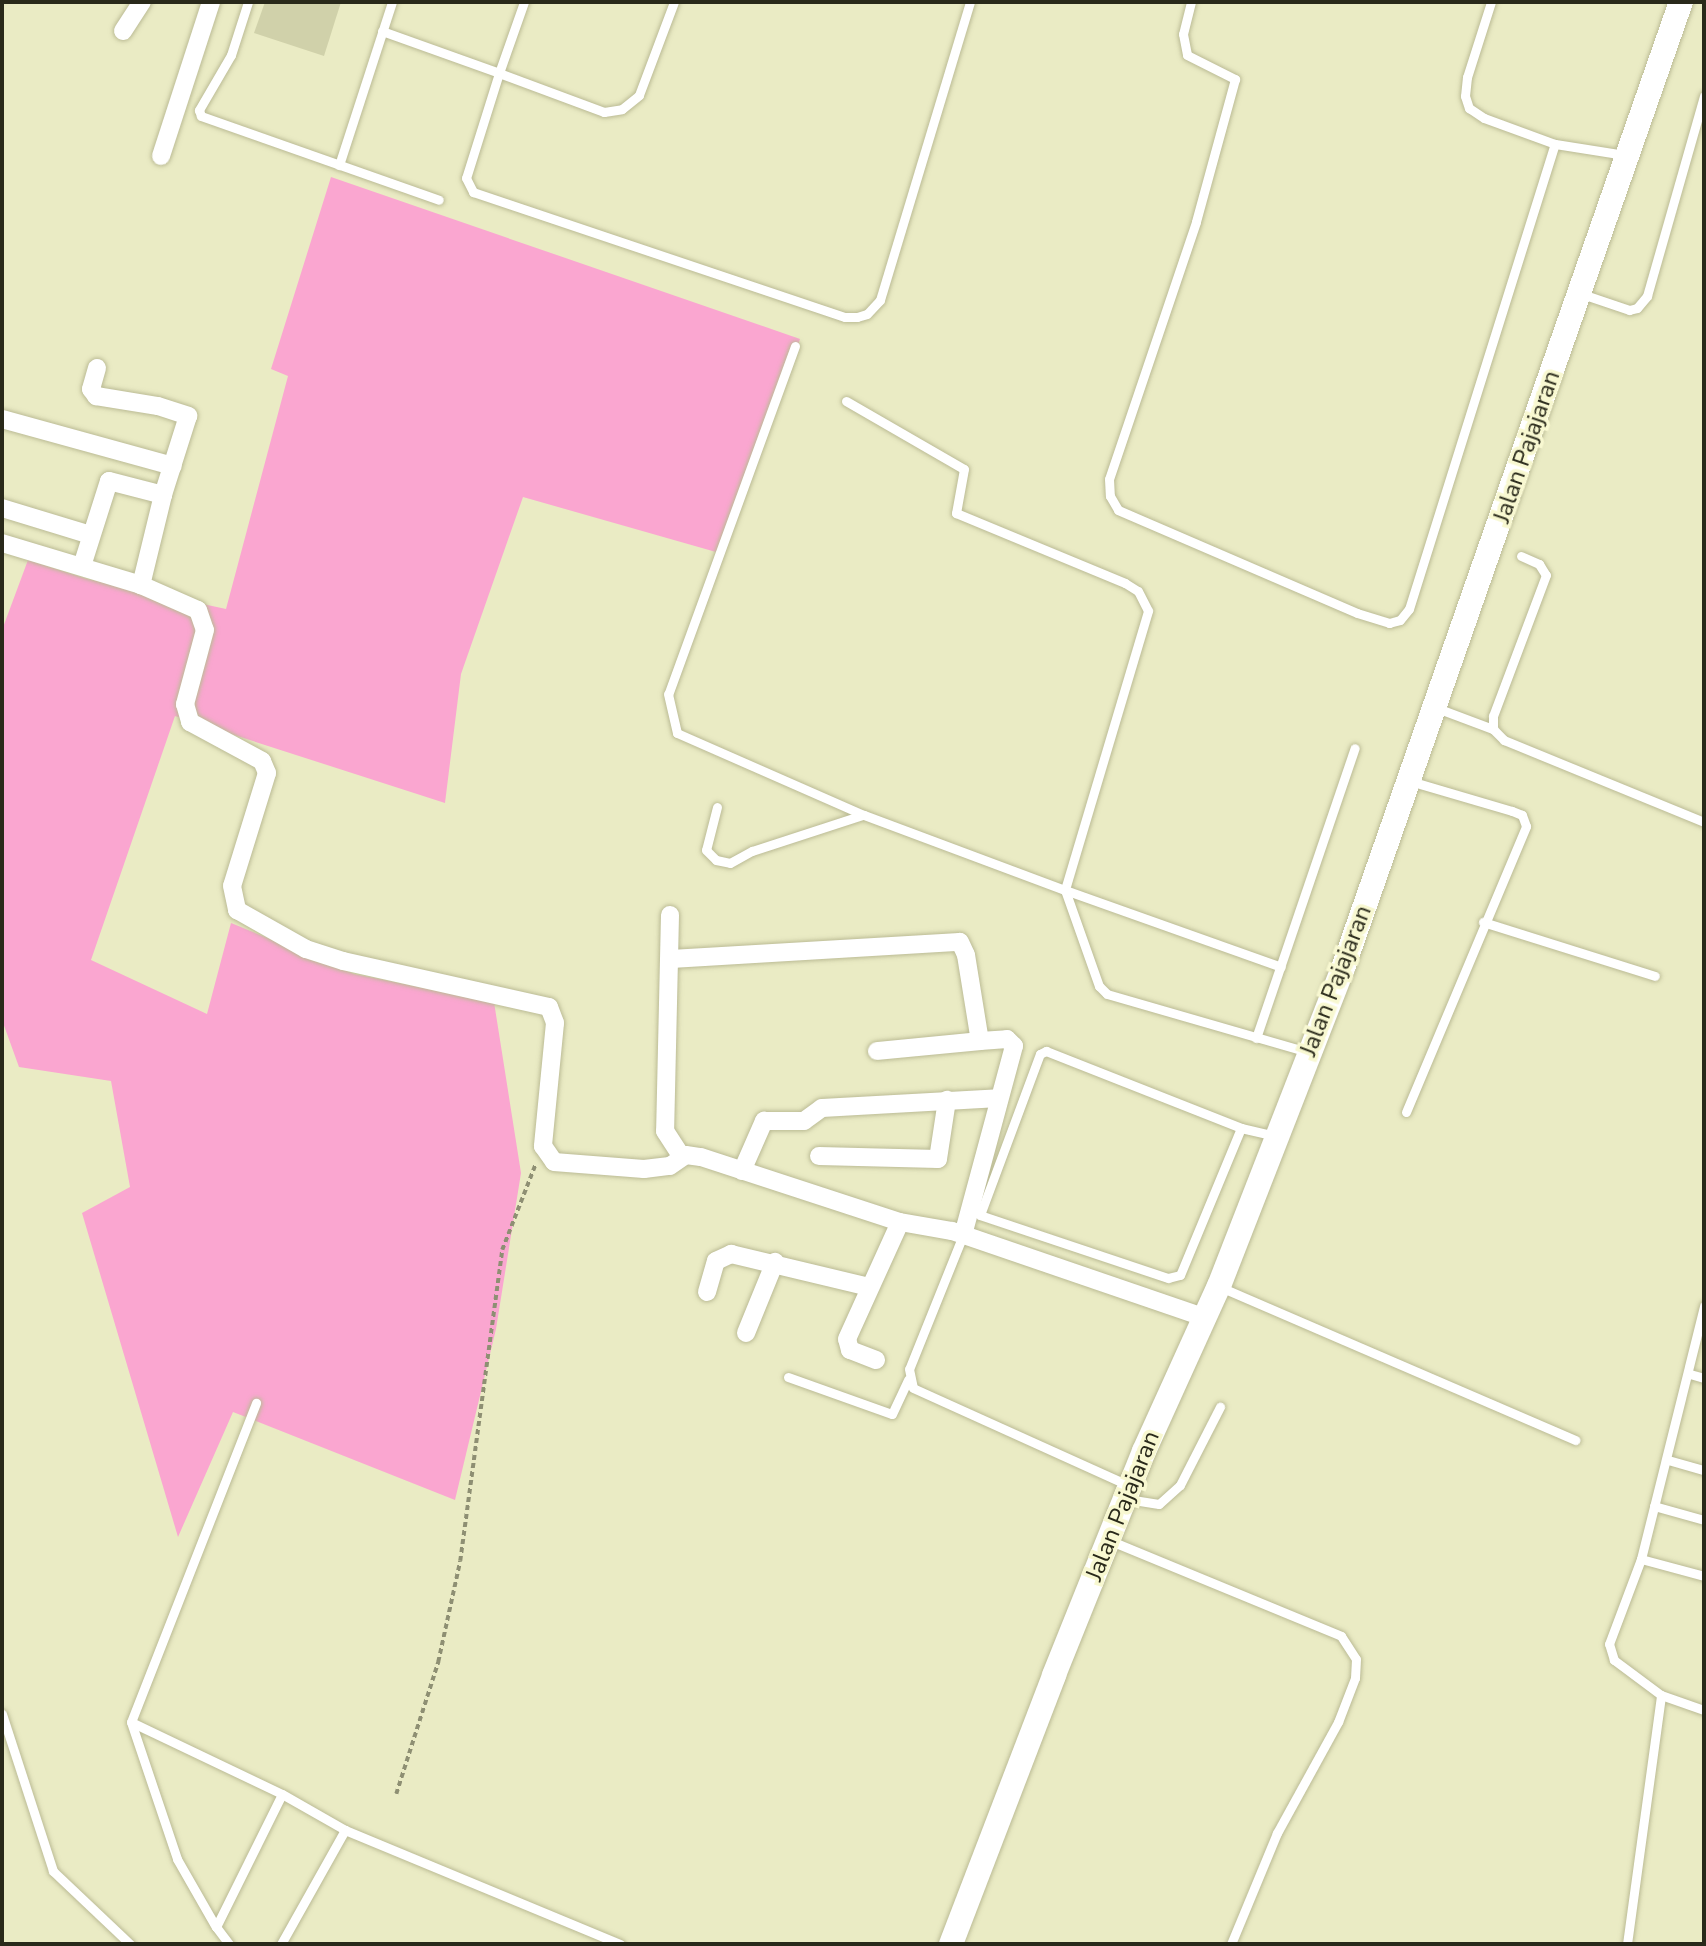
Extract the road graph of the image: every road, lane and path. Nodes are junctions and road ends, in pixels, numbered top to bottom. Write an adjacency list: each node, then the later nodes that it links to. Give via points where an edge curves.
1 (142, 2): 11 (street)
2 (211, 2): 17 (street)
3 (248, 2): 18 (lane, via 231,55 199,110 201,116)
4 (392, 2): 12 (lane)
5 (524, 2): 13 (lane)
6 (674, 2): 13 (lane, via 649,77 639,95 622,110 586,109)
7 (970, 2): 13 (lane, via 880,300 867,314 857,317 845,317 473,192 466,178)
8 (1191, 2): 15 (lane, via 1183,34 1187,55 1236,79 1196,222 1109,479 1110,496 1118,510 1357,613 1389,623 1400,620 1409,609)
9 (1492, 2): 15 (lane, via 1467,77 1469,108)
10 (1681, 2): 16 (main road, Jalan Pajajaran)
11 (122, 31)
12 (382, 31): 13 (lane); 18 (lane)
13 (499, 73)
14 (1704, 96): 20 (lane, via 1647,296 1629,310)
15 (1555, 144): 16 (lane)
16 (1628, 155): 20 (main road, Jalan Pajajaran)
17 (161, 156)
18 (338, 165): 19 (lane)
19 (439, 200)
20 (1580, 293): 33 (main road, Jalan Pajajaran)
21 (795, 346): 38 (lane, via 684,643 668,694 670,709 677,733 687,741)
22 (97, 368): 25 (street, via 91,389 96,396 159,405 188,416)
23 (846, 401): 40 (lane, via 964,469 956,513 1125,583 1138,591 1148,611)
24 (2, 419): 25 (street)
25 (173, 467): 26 (street)
26 (163, 495): 28 (street, via 109,481); 32 (street)
27 (2, 508): 28 (street)
28 (91, 535): 31 (street)
29 (2, 543): 31 (street)
30 (1521, 556): 34 (lane, via 1539,564 1546,575 1493,716)
31 (82, 566): 32 (street)
32 (141, 585): 55 (street, via 189,605 204,620 186,704 190,722 261,761 267,773 232,886 237,910 306,949 343,961 549,1007 555,1023)
33 (1437, 708): 34 (lane); 36 (main road, Jalan Pajajaran)
34 (1493, 729): 39 (lane, via 1504,740)
35 (1355, 748): 44 (lane)
36 (1410, 781): 42 (lane, via 1512,811 1525,819); 49 (main road, Jalan Pajajaran)
37 (717, 807): 38 (lane, via 706,850 716,860 730,863 752,851)
38 (863, 815): 40 (lane)
39 (1704, 822)
40 (1065, 890): 44 (lane); 46 (lane, via 1099,986 1107,994)
41 (670, 915): 43 (street)
42 (1483, 922): 45 (lane); 52 (lane)
43 (671, 959): 47 (street, via 955,941 964,948); 57 (street, via 665,1131)
44 (1281, 967): 46 (lane)
45 (1655, 975)
46 (1256, 1038): 49 (lane)
47 (980, 1041): 48 (street); 50 (street, via 1007,1039 1014,1046)
48 (877, 1051)
49 (1308, 1052): 54 (main road, Jalan Pajajaran)
50 (999, 1098): 51 (street); 60 (street)
51 (947, 1100): 56 (street, via 938,1159); 58 (street, via 822,1108 804,1121 764,1121)
52 (1406, 1112)
53 (1241, 1128): 53 (lane, via 1046,1051 1040,1054 980,1215 1168,1278 1180,1275); 54 (lane)
54 (1278, 1137): 62 (main road, Jalan Pajajaran)
55 (543, 1146): 57 (street, via 550,1160 559,1164 644,1169 670,1166); 90 (path, via 502,1250 460,1561 438,1662)
56 (819, 1156)
57 (682, 1157): 58 (street, via 701,1157)
58 (742, 1171): 59 (street)
59 (900, 1222): 60 (street); 63 (street)
60 (963, 1235): 66 (street); 72 (lane)
61 (775, 1262): 63 (street); 64 (street, via 731,1254 718,1257); 67 (street)
62 (1219, 1286): 66 (main road, Jalan Pajajaran); 75 (lane)
63 (869, 1287): 68 (street, via 847,1345)
64 (707, 1292)
65 (1704, 1306): 69 (lane)
66 (1203, 1317): 78 (main road, Jalan Pajajaran)
67 (746, 1333)
68 (876, 1360)
69 (1690, 1374): 71 (lane); 76 (lane)
70 (788, 1377): 72 (lane, via 892,1413)
71 (1704, 1378)
72 (908, 1380): 78 (lane, via 913,1388)
73 (256, 1403): 87 (lane)
74 (1220, 1407): 78 (lane, via 1180,1485 1159,1504)
75 (1576, 1440)
76 (1668, 1460): 77 (lane); 79 (lane)
77 (1704, 1470)
78 (1128, 1492): 81 (main road, Jalan Pajajaran)
79 (1654, 1506): 80 (lane); 82 (lane)
80 (1704, 1520)
81 (1108, 1540): 97 (main road, Jalan Pajajaran); 98 (lane, via 1341,1636 1356,1659 1355,1678 1338,1721 1277,1833)
82 (1641, 1559): 83 (lane); 84 (lane, via 1609,1644 1610,1654)
83 (1704, 1576)
84 (1661, 1695): 85 (lane); 99 (lane)
85 (1704, 1710)
86 (2, 1714): 88 (lane)
87 (131, 1722): 89 (lane); 92 (lane, via 177,1859)
88 (3, 1724): 93 (lane, via 53,1871)
89 (282, 1794): 91 (lane); 92 (lane)
90 (396, 1794)
91 (345, 1830): 95 (lane); 96 (lane)
92 (216, 1927): 94 (lane)
93 (130, 1944)
94 (229, 1944)
95 (281, 1944)
96 (620, 1944)
97 (951, 1944)
98 (1231, 1944)
99 (1627, 1944)

